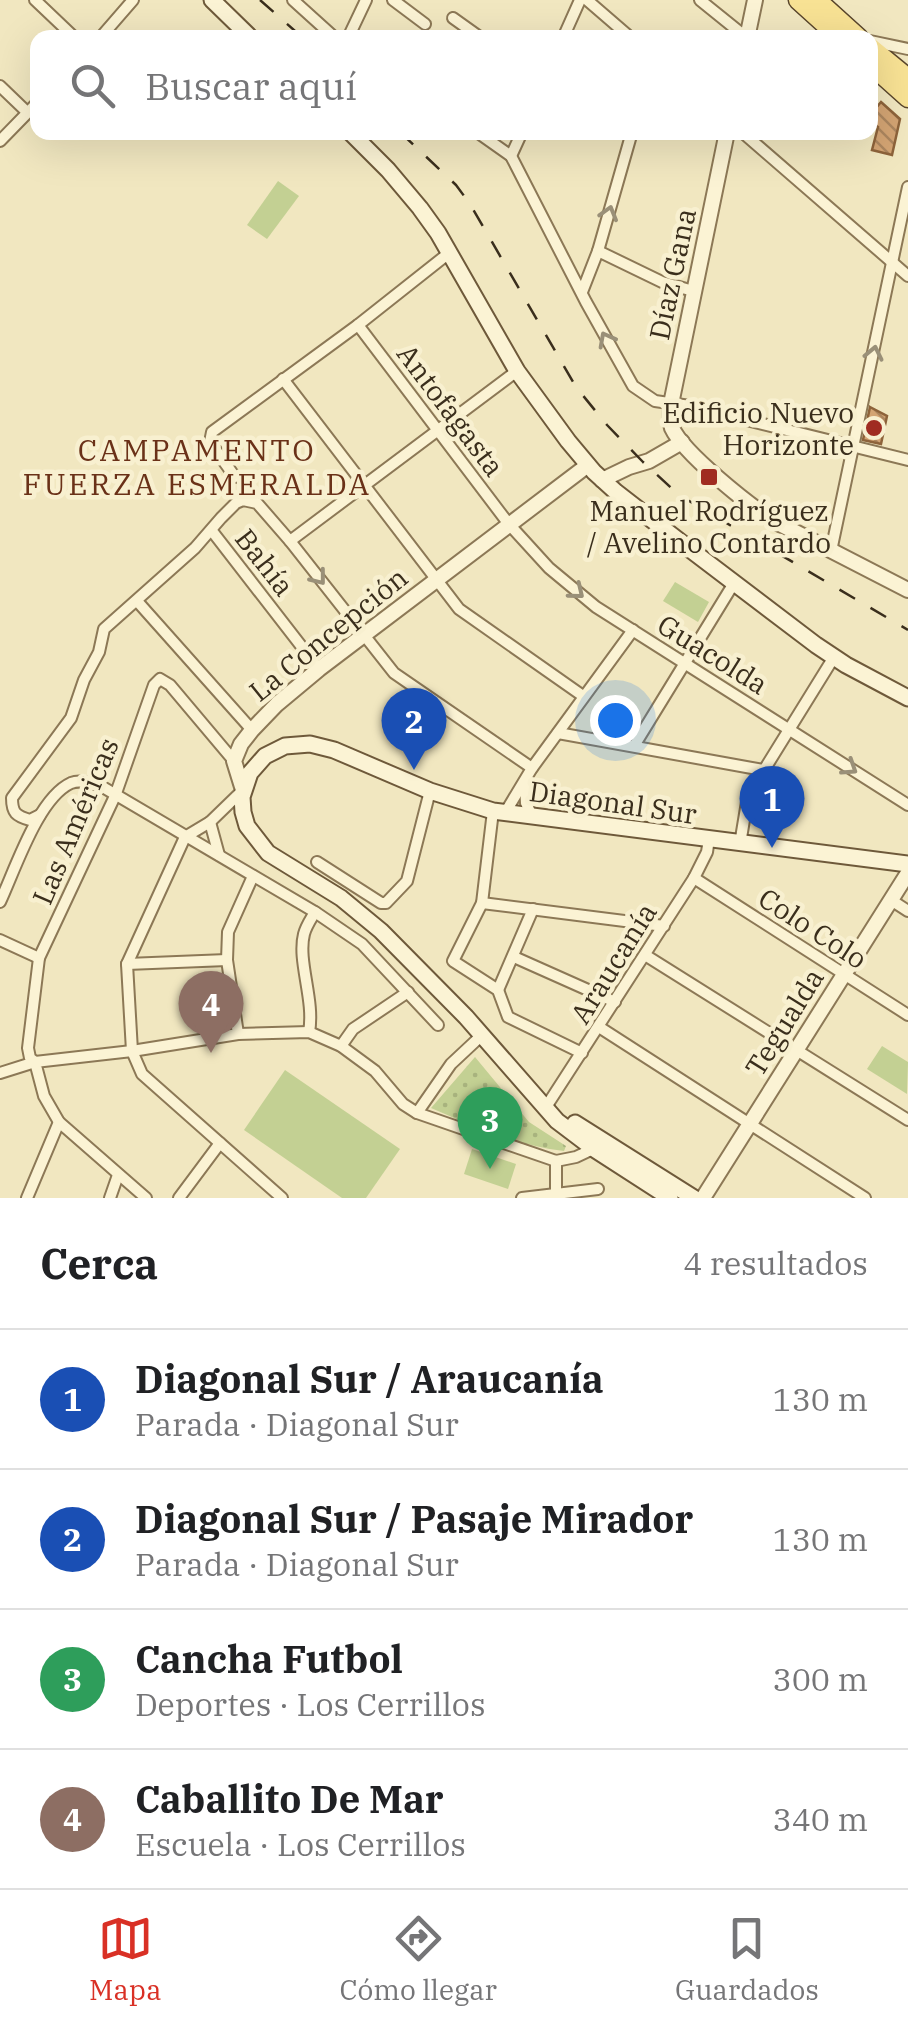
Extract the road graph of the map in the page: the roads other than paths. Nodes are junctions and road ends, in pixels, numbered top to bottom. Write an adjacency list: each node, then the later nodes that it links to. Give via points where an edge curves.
1 (36, 0): 15 (street)
2 (133, 0): 16 (street)
3 (212, 0): 17 (main road)
4 (292, 0): 18 (street)
5 (366, 0): 19 (street)
6 (394, 0): 14 (street)
7 (580, 0): 21 (street)
8 (588, 0): 22 (street)
9 (700, 0): 23 (street)
10 (755, 0): 24 (street)
11 (798, 0): 25 (main road)
12 (817, 0): 26 (main road)
13 (453, 18): 20 (street)
14 (424, 24)
15 (67, 30)
16 (107, 30)
17 (243, 30)
18 (327, 30)
19 (352, 30)
20 (470, 30)
21 (567, 30)
22 (623, 30)
23 (737, 30)
24 (749, 30)
25 (831, 30)
26 (851, 30)
27 (878, 45): 28 (street)
28 (908, 49)
29 (878, 51): 31 (main road)
30 (878, 71): 33 (main road)
31 (908, 78)
32 (0, 86): 34 (street)
33 (908, 98)
34 (28, 112): 41 (street)
35 (358, 140): 45 (main road, via 410,195)
36 (488, 140): 42 (street)
37 (518, 140): 42 (street)
38 (630, 140): 44 (street, one-way to 38)
39 (725, 140): 48 (street, Díaz Gana)
40 (751, 140): 46 (street)
41 (0, 141)
42 (511, 156): 49 (street)
43 (908, 187): 46 (street)
44 (598, 250): 48 (street); 49 (street)
45 (449, 253): 50 (street); 51 (main road)
46 (892, 263): 47 (street); 56 (street, one-way to 46)
47 (908, 276)
48 (693, 291): 53 (street, Díaz Gana)
49 (582, 292): 53 (street, one-way to 49, via 655,401 626,378)
50 (358, 325): 52 (street); 54 (street, Antofagasta)
51 (517, 371): 54 (street); 58 (main road)
52 (283, 379): 59 (street, via 212,432 210,442); 61 (street)
53 (671, 404): 55 (street, Díaz Gana, via 671,426); 56 (street)
54 (438, 432): 61 (street); 62 (street, Antofagasta)
55 (682, 442): 60 (street); 65 (street, via 753,507)
56 (854, 446): 57 (street); 65 (street)
57 (908, 460)
58 (588, 465): 60 (main road); 62 (street, La Concepción)
59 (235, 477)
60 (602, 480): 67 (main road)
61 (365, 486): 64 (street); 66 (street)
62 (508, 523): 66 (street, La Concepción); 70 (street, Guacolda, one-way to 70, via 569,587)
63 (212, 531): 64 (street, via 243,500 257,503); 69 (street); 74 (street, Bahía)
64 (290, 541): 71 (street, one-way to 71)
65 (831, 551): 68 (street)
66 (436, 578): 71 (street, La Concepción); 75 (street, via 466,614)
67 (734, 583): 72 (main road); 73 (street)
68 (908, 590)
69 (138, 601): 78 (street); 90 (street, via 104,629 70,718 12,798 18,817)
70 (633, 630): 73 (street, Guacolda); 75 (street)
71 (363, 634): 74 (street, La Concepción); 82 (street, via 402,680)
72 (834, 657): 76 (main road); 77 (street)
73 (686, 662): 77 (street, Guacolda); 80 (street)
74 (319, 669): 78 (street, La Concepción)
75 (583, 696): 79 (street)
76 (908, 698)
77 (790, 729): 83 (street); 88 (street, Guacolda, one-way to 88)
78 (252, 730): 81 (street, La Concepción)
79 (558, 733): 80 (street); 82 (street)
80 (634, 746): 83 (street)
81 (234, 761): 85 (street); 87 (street, Las Américas, via 160,679)
82 (532, 768): 84 (street)
83 (763, 770): 95 (street, via 746,803)
84 (524, 781): 89 (street); 91 (street)
85 (243, 790): 86 (main road, Diagonal Sur, via 256,764 296,744 323,746); 92 (street); 124 (main road, via 244,818 260,845 366,918)
86 (430, 791): 89 (main road, Diagonal Sur); 97 (street, via 407,881 386,902)
87 (114, 796): 90 (street, via 80,781 51,798); 93 (street); 112 (street, Las Américas)
88 (908, 806)
89 (499, 812): 91 (main road, Diagonal Sur); 104 (street)
90 (40, 815): 103 (street)
91 (532, 816): 94 (main road, Diagonal Sur)
92 (210, 822): 93 (street); 96 (street)
93 (185, 837): 96 (street); 114 (street)
94 (709, 839): 95 (main road, Diagonal Sur); 101 (street, Araucanía)
95 (740, 844): 98 (main road, Diagonal Sur)
96 (218, 854): 100 (street)
97 (317, 862)
98 (908, 864)
99 (908, 873): 102 (street, Tegualda)
100 (253, 876): 107 (street); 113 (street, via 228,932)
101 (694, 878): 108 (street, Araucanía); 115 (street, Colo Colo)
102 (892, 900): 106 (street); 115 (street, Tegualda)
103 (0, 902)
104 (482, 903): 105 (street); 116 (street, via 453,962)
105 (533, 909): 108 (street); 111 (street)
106 (908, 911)
107 (315, 912): 117 (street, via 362,944); 122 (street, via 302,943)
108 (664, 926): 110 (street, Araucanía)
109 (0, 940): 112 (street)
110 (645, 955): 118 (street, Araucanía); 126 (street)
111 (514, 957): 116 (street); 118 (street)
112 (39, 958): 130 (street, Las Américas, via 28,1048)
113 (227, 960): 114 (street); 123 (street)
114 (128, 964): 127 (street)
115 (844, 974): 119 (street, Colo Colo); 126 (street, Tegualda)
116 (498, 990): 128 (street, via 508,1016)
117 (408, 992): 120 (street); 125 (street, via 353,1029)
118 (614, 1002): 121 (street, Araucanía)
119 (908, 1015)
120 (438, 1025)
121 (599, 1028): 128 (street, Araucanía); 137 (street)
122 (309, 1032): 123 (street); 125 (street)
123 (238, 1034): 127 (street)
124 (482, 1035): 133 (main road); 134 (street)
125 (341, 1046): 134 (street)
126 (797, 1048): 135 (street); 137 (street, Tegualda)
127 (132, 1051): 130 (street); 138 (street, via 142,1074)
128 (582, 1053): 133 (street, Araucanía)
129 (0, 1061): 131 (street)
130 (36, 1062): 131 (street); 136 (street, Las Américas)
131 (15, 1068): 132 (street)
132 (0, 1073)
133 (546, 1106): 139 (main road, via 557,1122)
134 (416, 1114): 140 (street)
135 (908, 1120)
136 (60, 1122): 141 (street); 144 (street)
137 (750, 1124): 152 (street, Tegualda); 153 (street)
138 (220, 1143): 147 (street); 148 (street)
139 (598, 1144): 140 (street); 150 (main road); 151 (main road)
140 (556, 1162): 143 (street)
141 (118, 1175): 145 (street); 146 (street)
142 (598, 1188): 143 (street)
143 (556, 1192): 149 (street)
144 (27, 1198)
145 (110, 1198)
146 (146, 1198)
147 (179, 1198)
148 (282, 1198)
149 (522, 1198)
150 (670, 1198)
151 (694, 1198)
152 (702, 1198)
153 (865, 1198)

